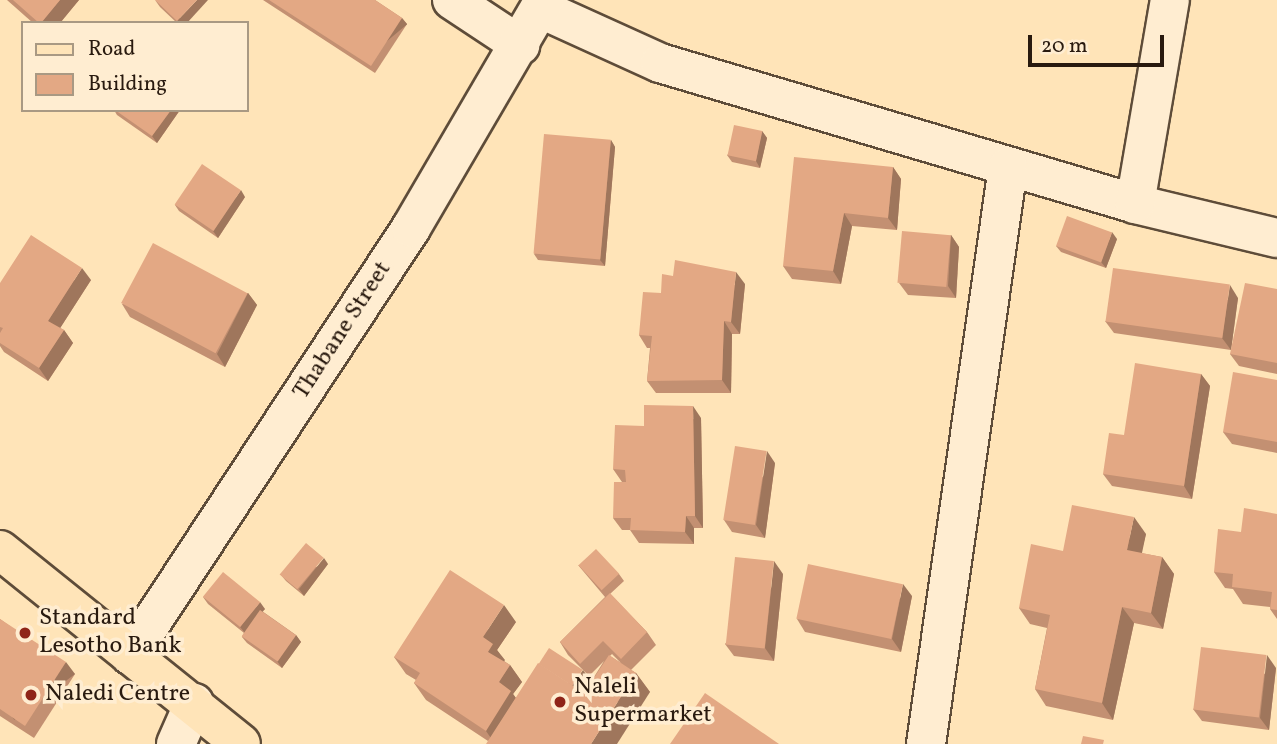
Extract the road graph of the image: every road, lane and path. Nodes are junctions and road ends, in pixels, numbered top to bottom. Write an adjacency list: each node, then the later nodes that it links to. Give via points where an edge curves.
1 (452, 0): 4 (street)
2 (1170, 0): 6 (street)
3 (542, 5): 4 (street, Thabane Street); 5 (street, via 660,63)
4 (520, 45): 9 (street, Thabane Street, via 411,228)
5 (1008, 167): 6 (street); 13 (street)
6 (1135, 204): 7 (street)
7 (1277, 238)
8 (0, 550): 9 (main road)
9 (130, 656): 10 (main road)
10 (194, 703): 11 (street); 12 (main road)
11 (176, 744)
12 (241, 744)
13 (926, 744)

